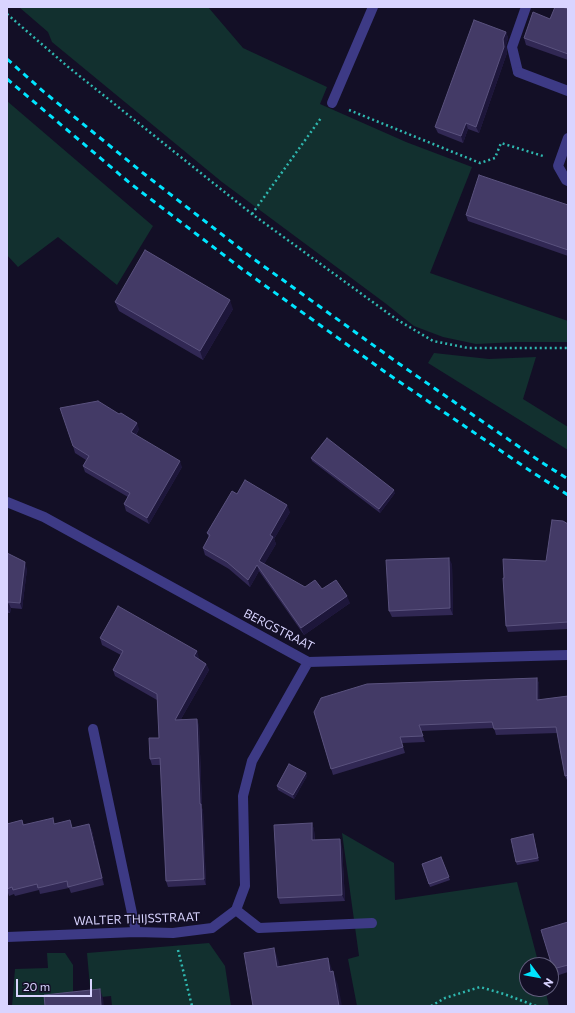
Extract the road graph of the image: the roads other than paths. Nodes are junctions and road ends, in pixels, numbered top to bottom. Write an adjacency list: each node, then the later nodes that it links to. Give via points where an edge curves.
1 (373, 7): 4 (street)
2 (526, 7): 3 (street, via 512,47 518,72)
3 (568, 91)
4 (332, 103)
5 (568, 138): 6 (street, via 558,166)
6 (568, 180)
7 (7, 502): 9 (street, BERGSTRAAT, via 44,517)
8 (568, 655): 9 (street, BERGSTRAAT)
9 (308, 662): 11 (street, via 252,762 243,796 245,886)
10 (93, 728): 13 (street)
11 (236, 910): 12 (street, via 259,928); 13 (street, WALTER THIJSSTRAAT, via 212,928 173,933)
12 (372, 923)
13 (136, 932): 14 (street, WALTER THIJSSTRAAT)
14 (7, 937)

